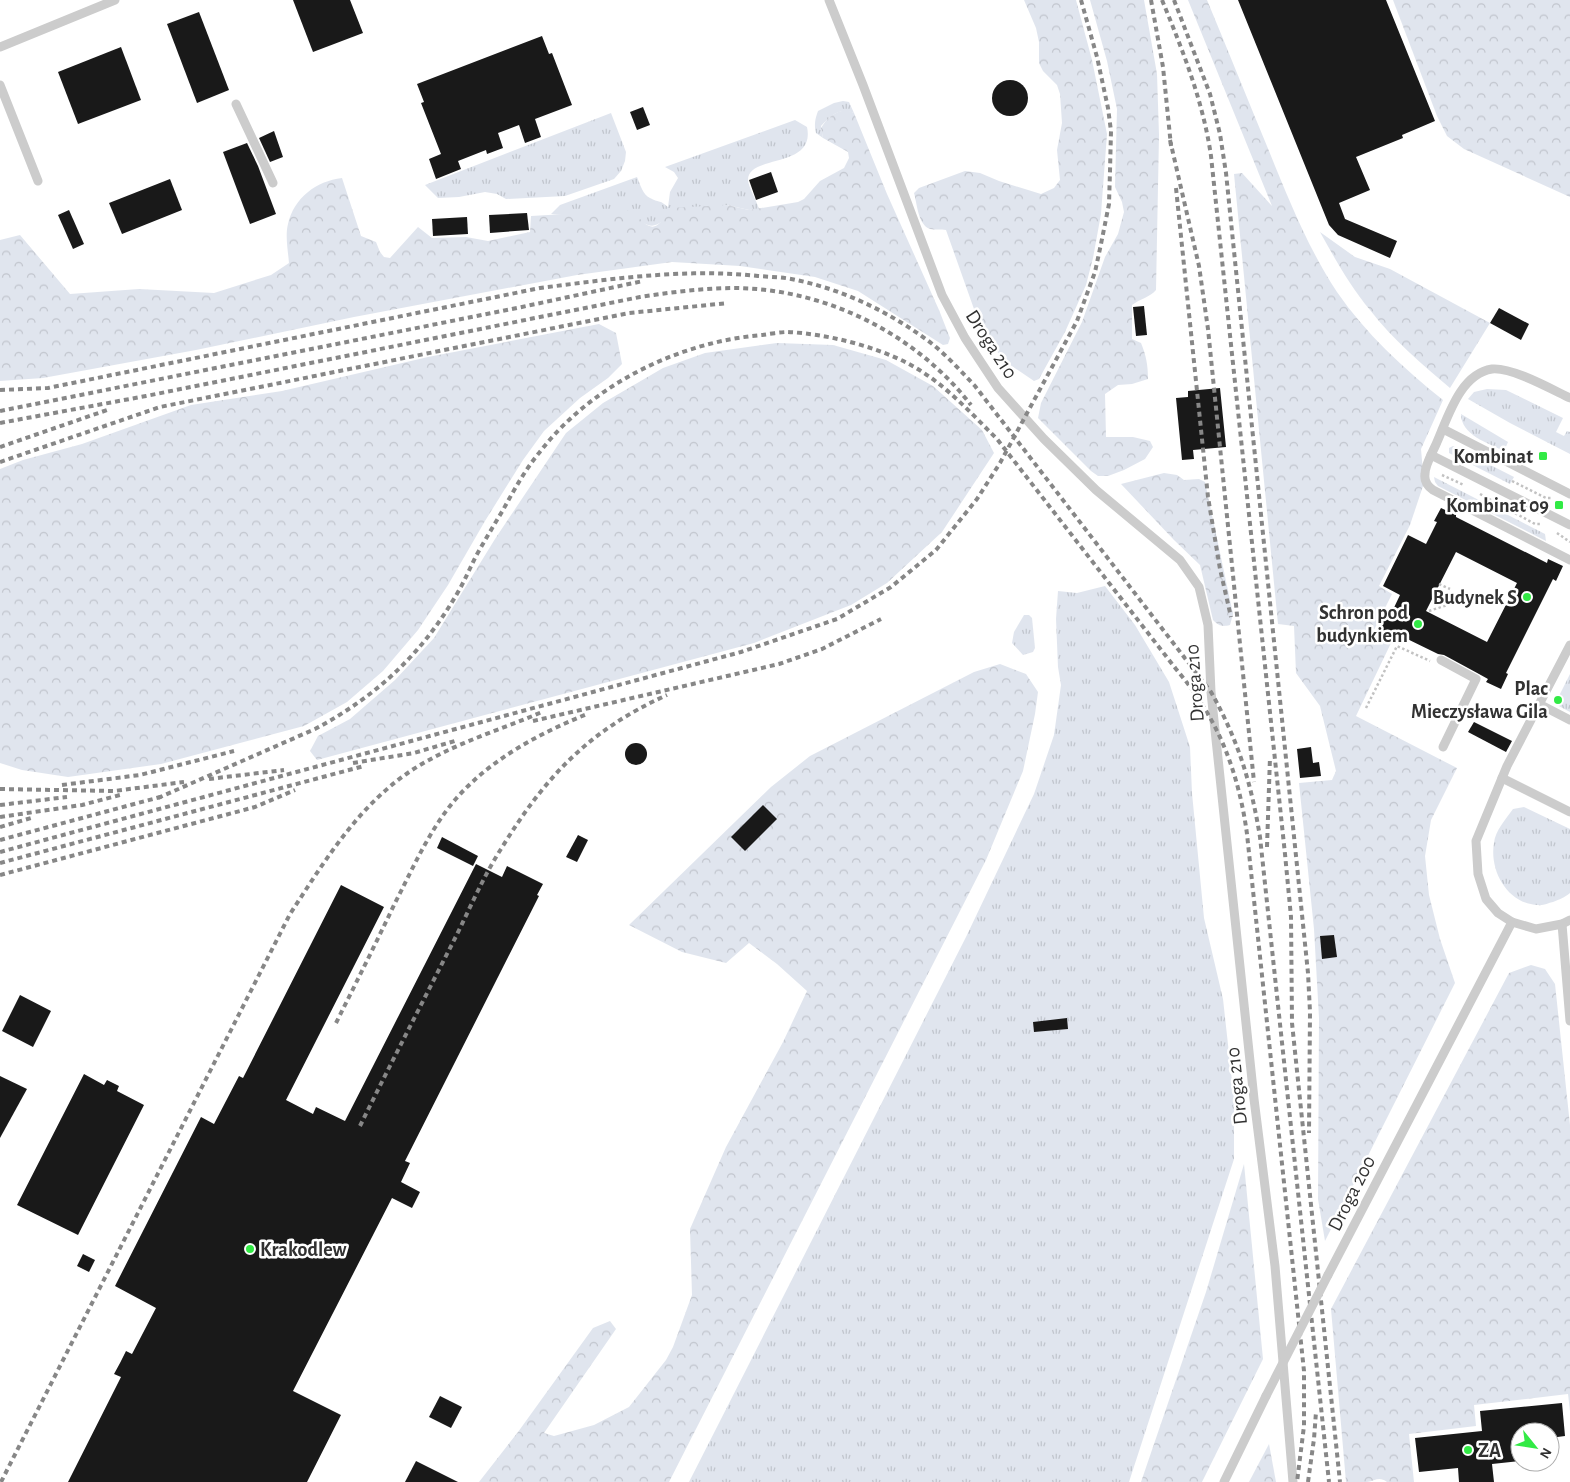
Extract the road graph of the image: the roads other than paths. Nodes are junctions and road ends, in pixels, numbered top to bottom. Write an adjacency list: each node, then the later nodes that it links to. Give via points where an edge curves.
1 (115, 0): 3 (lane)
2 (829, 0): 25 (lane, Droga 210, via 942,295 965,338 998,388 1044,439 1096,490 1180,560 1200,588 1208,625 1210,692 1275,1266)
3 (0, 47)
4 (0, 85): 6 (lane)
5 (236, 104): 7 (lane)
6 (38, 181)
7 (272, 183)
8 (1570, 398): 9 (lane, via 1512,372 1488,370 1463,389)
9 (1443, 429): 10 (lane); 11 (lane)
10 (1431, 455): 12 (lane); 13 (lane, via 1425,475 1430,488)
11 (1570, 494)
12 (1570, 525)
13 (1570, 560)
14 (1570, 645): 16 (lane)
15 (1439, 662): 18 (lane, via 1476,679)
16 (1539, 704): 17 (lane); 19 (lane)
17 (1570, 720)
18 (1443, 747)
19 (1502, 778): 20 (lane); 21 (lane, via 1476,842 1478,874 1486,899 1498,913)
20 (1570, 812)
21 (1512, 922): 22 (lane, via 1536,929); 24 (lane, Droga 200, bridge)
22 (1566, 922): 23 (lane)
23 (1570, 1021)
24 (1224, 1482)
25 (1293, 1482)

